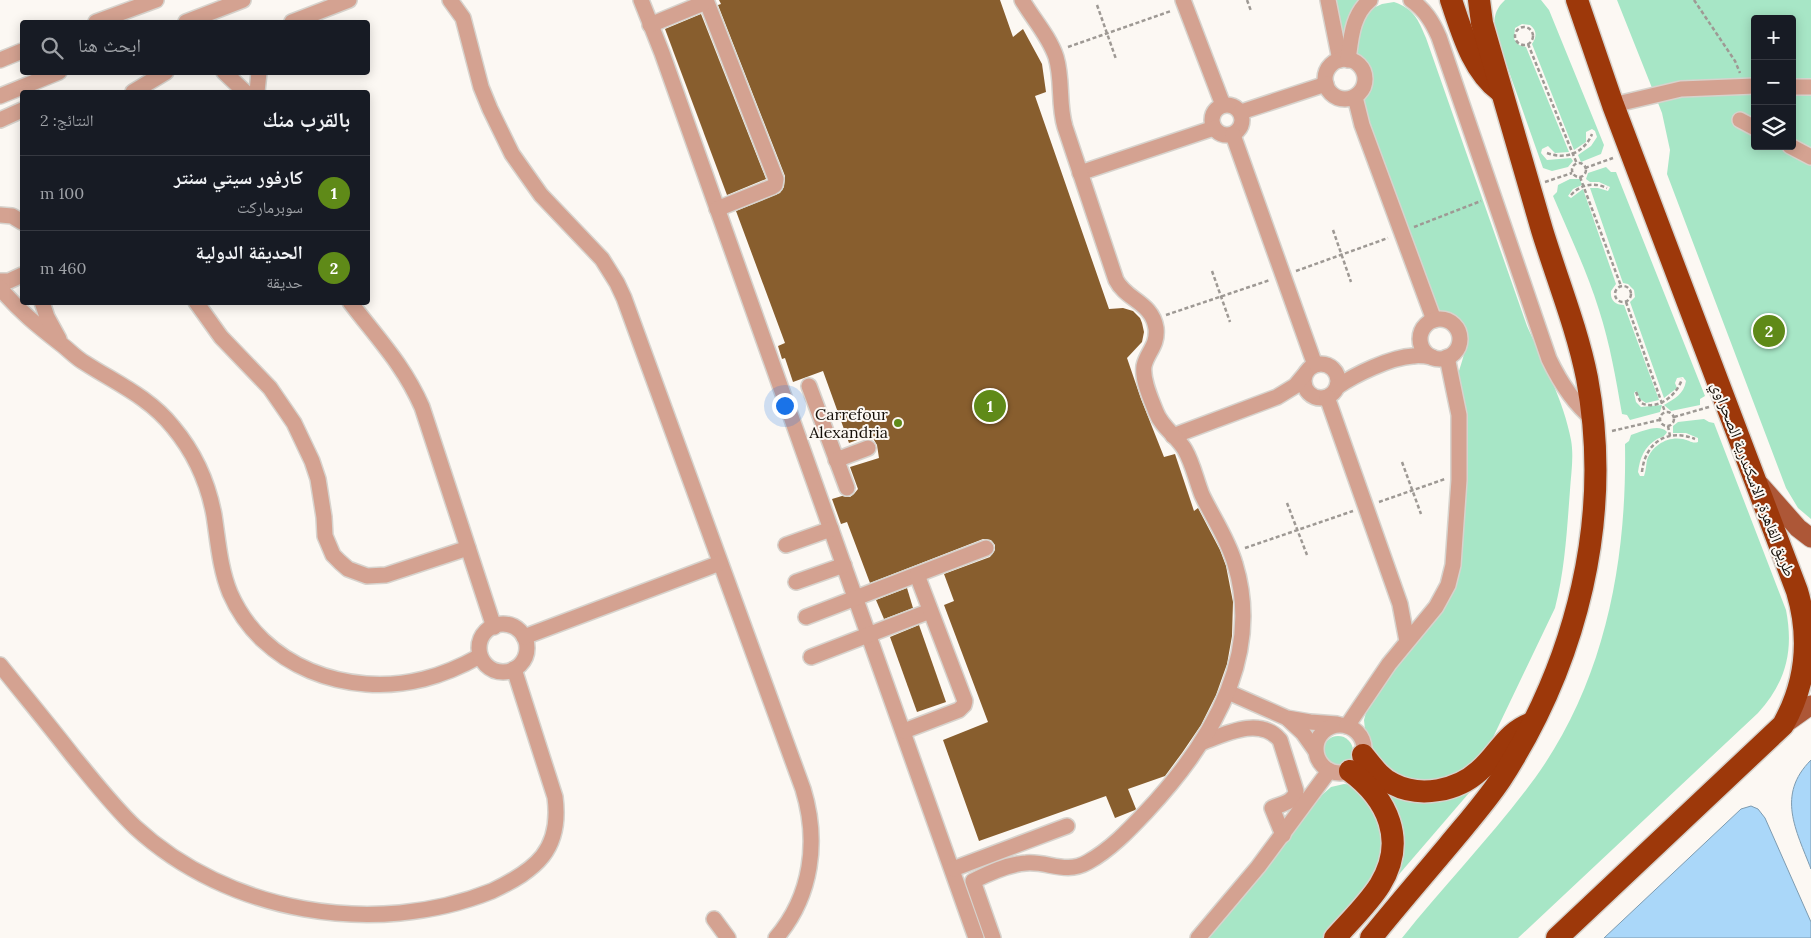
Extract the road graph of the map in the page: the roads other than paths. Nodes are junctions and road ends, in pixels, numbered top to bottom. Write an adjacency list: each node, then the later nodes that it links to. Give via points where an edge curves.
1 (156, 0): 15 (street)
2 (243, 0): 16 (street)
3 (349, 0): 17 (street)
4 (450, 0): 79 (street, via 463,18 481,87 512,154 541,195 593,248 617,283)
5 (641, 0): 18 (street)
6 (1022, 0): 49 (street, via 1054,52 1060,78 1062,117)
7 (1328, 0): 21 (street)
8 (1370, 0): 21 (street, via 1355,20)
9 (1410, 0): 68 (street, via 1422,8 1439,37 1549,359 1568,393)
10 (1451, 0): 35 (highway, via 1476,63 1487,80)
11 (1479, 0): 35 (highway, via 1482,23)
12 (706, 1): 18 (street); 50 (street, via 776,179 772,187)
13 (1577, 1): 39 (highway, طريق القاهرة, الاسكندرية الصحراوي)
14 (1184, 3): 38 (street)
15 (101, 20)
16 (191, 20)
17 (297, 20)
18 (650, 25): 50 (street)
19 (20, 52): 20 (street)
20 (0, 60)
21 (1344, 60): 27 (street, via 1333,63 1328,69); 37 (street, via 1356,62 1364,74 1365,82)
22 (50, 75): 36 (street)
23 (51, 75): 31 (street)
24 (161, 75): 32 (street)
25 (227, 75): 33 (street)
26 (259, 75): 34 (street)
27 (1326, 84): 37 (street, via 1335,96); 41 (street)
28 (1750, 86): 39 (street, via 1681,89)
29 (1796, 87): 30 (street)
30 (1811, 88)
31 (40, 90)
32 (137, 90)
33 (243, 90)
34 (257, 90)
35 (1503, 93): 68 (highway, via 1575,333)
36 (0, 96)
37 (1355, 97): 57 (street, via 1362,125)
38 (1223, 105): 41 (street, via 1230,105); 45 (street, via 1213,114)
39 (1613, 105): 72 (highway, طريق القاهرة, الاسكندرية الصحراوي)
40 (20, 111): 42 (street)
41 (1240, 112): 46 (street, via 1242,126)
42 (0, 120)
43 (1740, 120): 44 (street)
44 (1751, 126)
45 (1214, 128): 46 (street, via 1219,134); 49 (street)
46 (1233, 135): 61 (street, via 1283,275)
47 (1796, 149): 48 (street)
48 (1811, 158)
49 (1080, 173): 69 (street, via 1119,284 1141,302 1156,327 1154,346 1144,372 1159,417)
50 (717, 209): 67 (street)
51 (20, 276): 52 (street)
52 (0, 281)
53 (0, 288): 59 (street, via 25,315)
54 (43, 305): 59 (street)
55 (198, 305): 77 (street, via 222,337 270,388 294,423 318,479 325,536 333,555 340,562 357,573 386,576)
56 (352, 305): 77 (street, via 396,358 414,390)
57 (1434, 320): 58 (street, via 1424,328); 60 (street, via 1447,320 1460,335 1457,349)
58 (1420, 340): 60 (street, via 1426,353); 62 (street, via 1351,369)
59 (62, 345): 90 (street, via 82,362 144,399 184,441 209,494 230,592 247,623 285,659 323,675 369,684 424,680)
60 (1440, 357): 64 (street, via 1397,359 1352,376); 89 (street, via 1459,415 1456,534 1451,573 1445,590 1436,607)
61 (1310, 370): 62 (street, via 1325,365); 64 (street, via 1304,381 1305,387 1309,393); 65 (street, via 1295,386)
62 (1334, 370): 64 (street, via 1338,381)
63 (809, 386): 66 (street)
64 (1326, 394): 65 (street); 89 (street, via 1400,604)
65 (1277, 397): 69 (street)
66 (819, 414): 67 (street); 71 (street)
67 (794, 425): 74 (street)
68 (1594, 427): 97 (highway, via 1596,499 1585,576 1564,651)
69 (1173, 436): 94 (street, via 1188,456 1203,496 1232,553 1239,580 1243,622 1237,665)
70 (868, 448): 71 (street)
71 (836, 460): 73 (street)
72 (1755, 480): 75 (main road); 99 (highway, طريق القاهرة, الاسكندرية الصحراوي, via 1797,591 1804,621 1804,667 1797,697)
73 (847, 488)
74 (831, 529): 76 (street); 80 (street)
75 (1811, 538)
76 (786, 545)
77 (468, 548): 86 (street)
78 (986, 548): 81 (street)
79 (720, 563): 88 (street); 111 (street, via 809,809 812,829 807,878 796,907)
80 (844, 565): 82 (street); 83 (street)
81 (916, 575): 83 (street); 84 (street)
82 (796, 582)
83 (856, 598): 85 (street); 87 (street)
84 (930, 611): 87 (street); 100 (street, via 964,705 960,710)
85 (806, 617)
86 (494, 626): 88 (street, via 511,626); 90 (street, via 482,637)
87 (869, 634): 91 (street); 100 (street)
88 (524, 637): 93 (street, via 526,653)
89 (1407, 641): 98 (street)
90 (480, 656): 93 (street, via 495,671)
91 (811, 657)
92 (0, 664): 93 (street, via 118,810 172,856 212,881 256,899 302,912 372,918 421,913 469,901 534,867 547,850 556,818 555,797)
93 (514, 669)
94 (1228, 692): 96 (street); 101 (street)
95 (1811, 705): 99 (main road)
96 (1287, 718): 98 (street); 102 (street, via 1303,732)
97 (1533, 723): 103 (highway, via 1509,737 1477,774 1443,790 1413,790 1393,784 1378,774); 116 (highway, via 1489,797)
98 (1343, 725): 102 (street, via 1324,730); 103 (street, via 1359,734 1364,748)
99 (1783, 725): 117 (highway, طريق القاهرة, الاسكندرية الصحراوي)
100 (904, 731): 106 (street)
101 (1201, 743): 105 (street, via 1247,728 1265,729 1280,740 1296,791 1292,799 1272,808); 107 (street, via 1185,768 1160,796 1117,840 1089,862 1075,868 1026,863 1006,867)
102 (1315, 750): 103 (street, via 1319,763)
103 (1348, 766): 105 (street); 115 (highway, via 1384,806 1391,826 1392,847 1388,867 1379,886)
104 (1067, 826): 106 (street)
105 (1283, 835): 114 (street)
106 (953, 869): 108 (street)
107 (973, 881): 108 (street); 113 (street)
108 (959, 888): 112 (street)
109 (714, 919): 110 (street)
110 (728, 938)
111 (776, 938)
112 (976, 938)
113 (993, 938)
114 (1198, 938)
115 (1335, 938)
116 (1371, 938)
117 (1557, 938)

